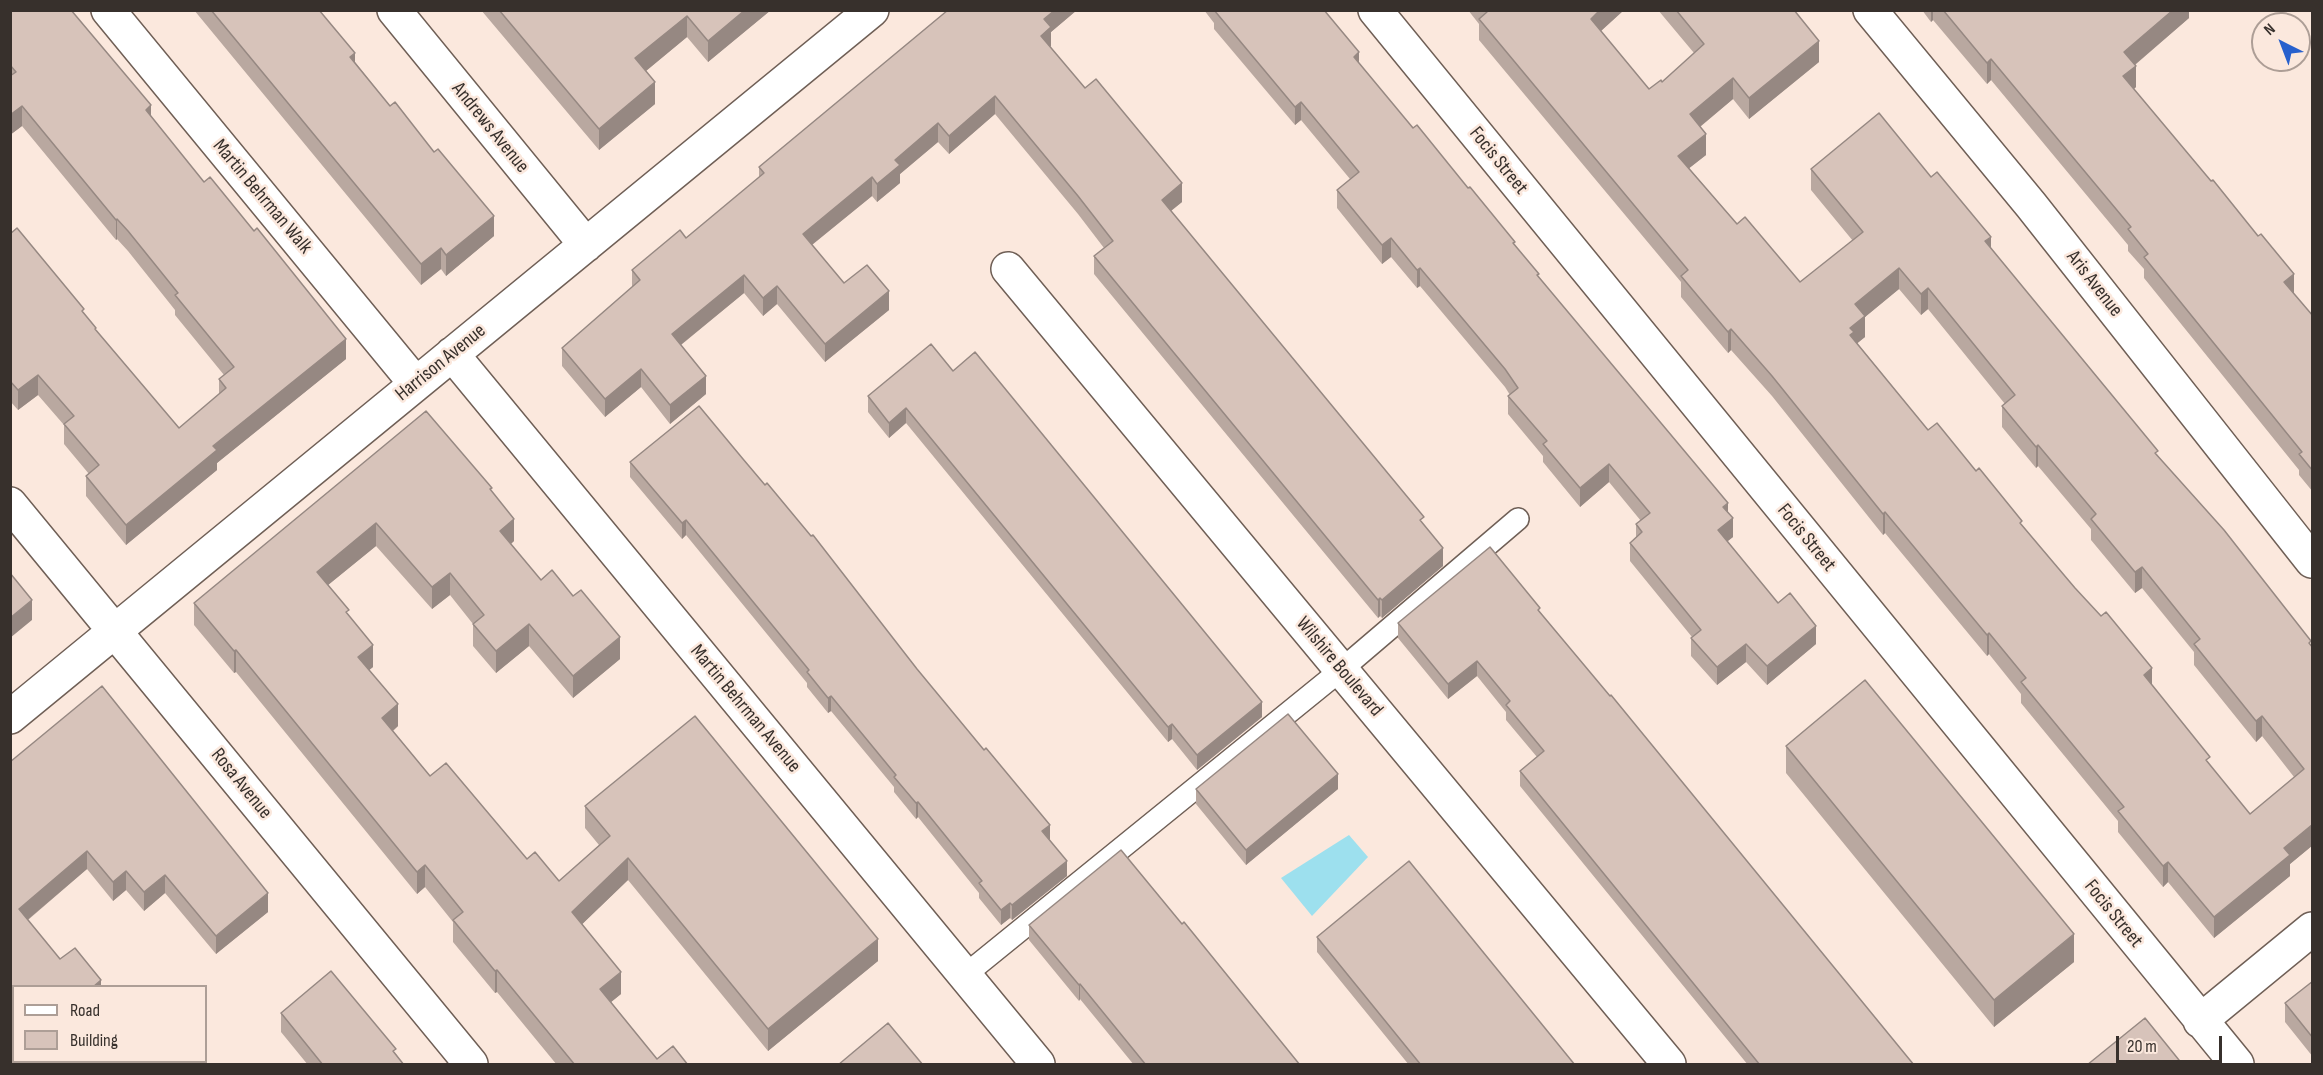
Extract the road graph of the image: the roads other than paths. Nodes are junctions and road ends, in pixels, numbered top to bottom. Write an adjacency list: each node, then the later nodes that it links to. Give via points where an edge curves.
1 (108, 10): 9 (street, Martin Behrman Walk)
2 (394, 10): 6 (street, Andrews Avenue)
3 (872, 10): 6 (street, Harrison Avenue)
4 (1375, 10): 18 (street, Focis Street)
5 (1870, 10): 12 (street, Aris Avenue, via 2031,205)
6 (586, 245): 8 (street, Harrison Avenue)
7 (1008, 269): 14 (street, Wilshire Boulevard)
8 (452, 354): 9 (street, Harrison Avenue); 17 (street, Martin Behrman Avenue)
9 (416, 384): 13 (street, Harrison Avenue)
10 (10, 504): 13 (street, Rosa Avenue)
11 (1518, 519): 14 (lane)
12 (2313, 561)
13 (115, 631): 15 (street, Harrison Avenue); 19 (street, Rosa Avenue)
14 (1341, 670): 17 (lane); 21 (street, Wilshire Boulevard)
15 (10, 717)
16 (2313, 929): 18 (street)
17 (965, 975): 20 (street, Martin Behrman Avenue)
18 (2200, 1021): 22 (street, Focis Street)
19 (471, 1065)
20 (1038, 1065)
21 (1669, 1065)
22 (2237, 1065)

